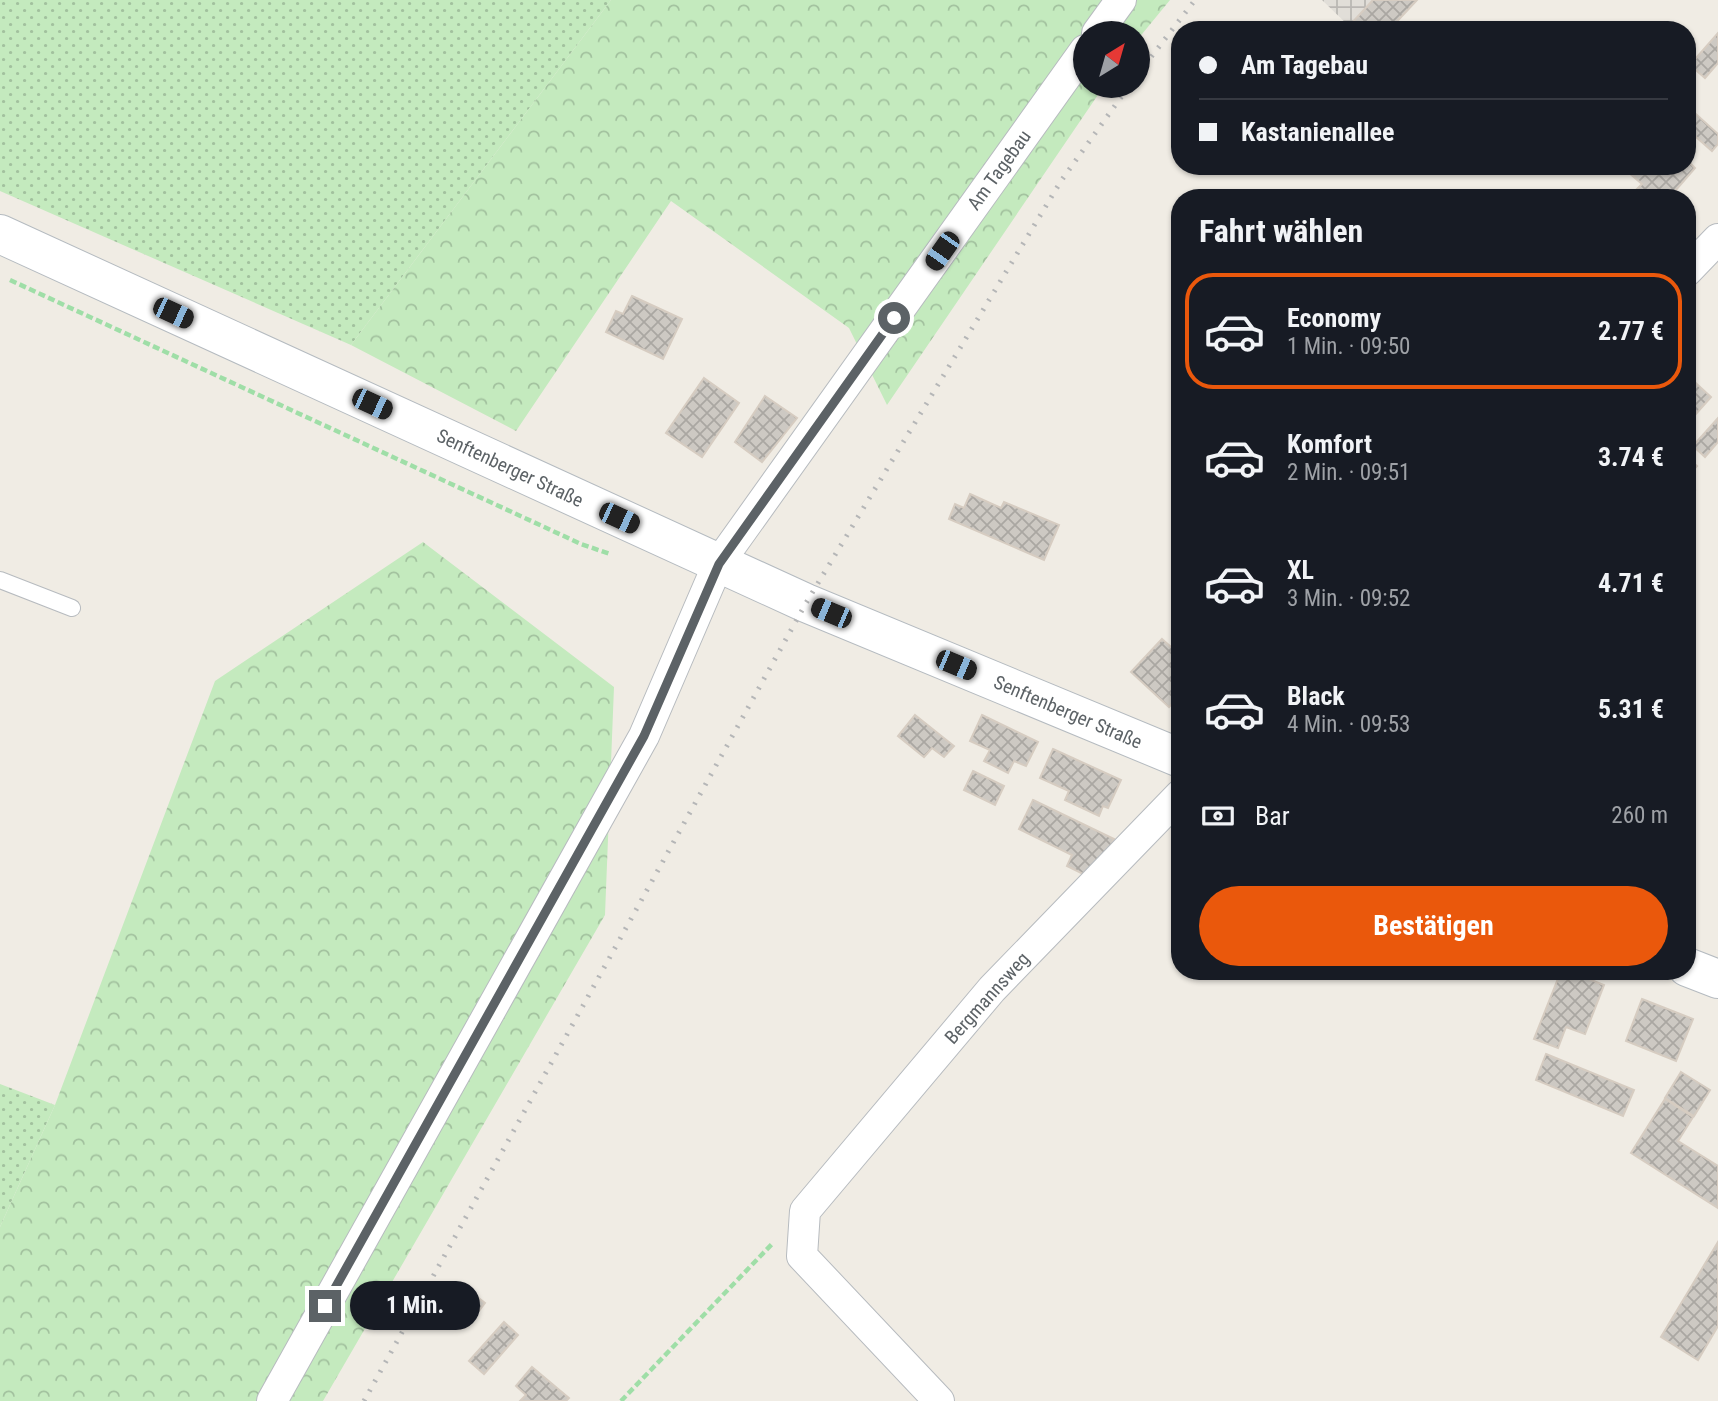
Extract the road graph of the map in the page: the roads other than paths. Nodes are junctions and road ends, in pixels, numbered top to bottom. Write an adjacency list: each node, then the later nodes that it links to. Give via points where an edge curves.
1 (1121, 0): 2 (street)
2 (1106, 21)
3 (1073, 67): 7 (street, Am Tagebau)
4 (0, 234): 7 (street, Senftenberger Straße)
5 (1718, 239): 6 (street)
6 (1696, 262)
7 (719, 564): 10 (street, Senftenberger Straße); 14 (street, Am Tagebau, via 644,736)
8 (0, 580): 9 (lane)
9 (72, 608)
10 (1171, 754)
11 (1171, 804): 15 (street, Bergmannsweg, via 992,989 805,1211 803,1256)
12 (1696, 970): 13 (street)
13 (1718, 979)
14 (272, 1401)
15 (939, 1401)

